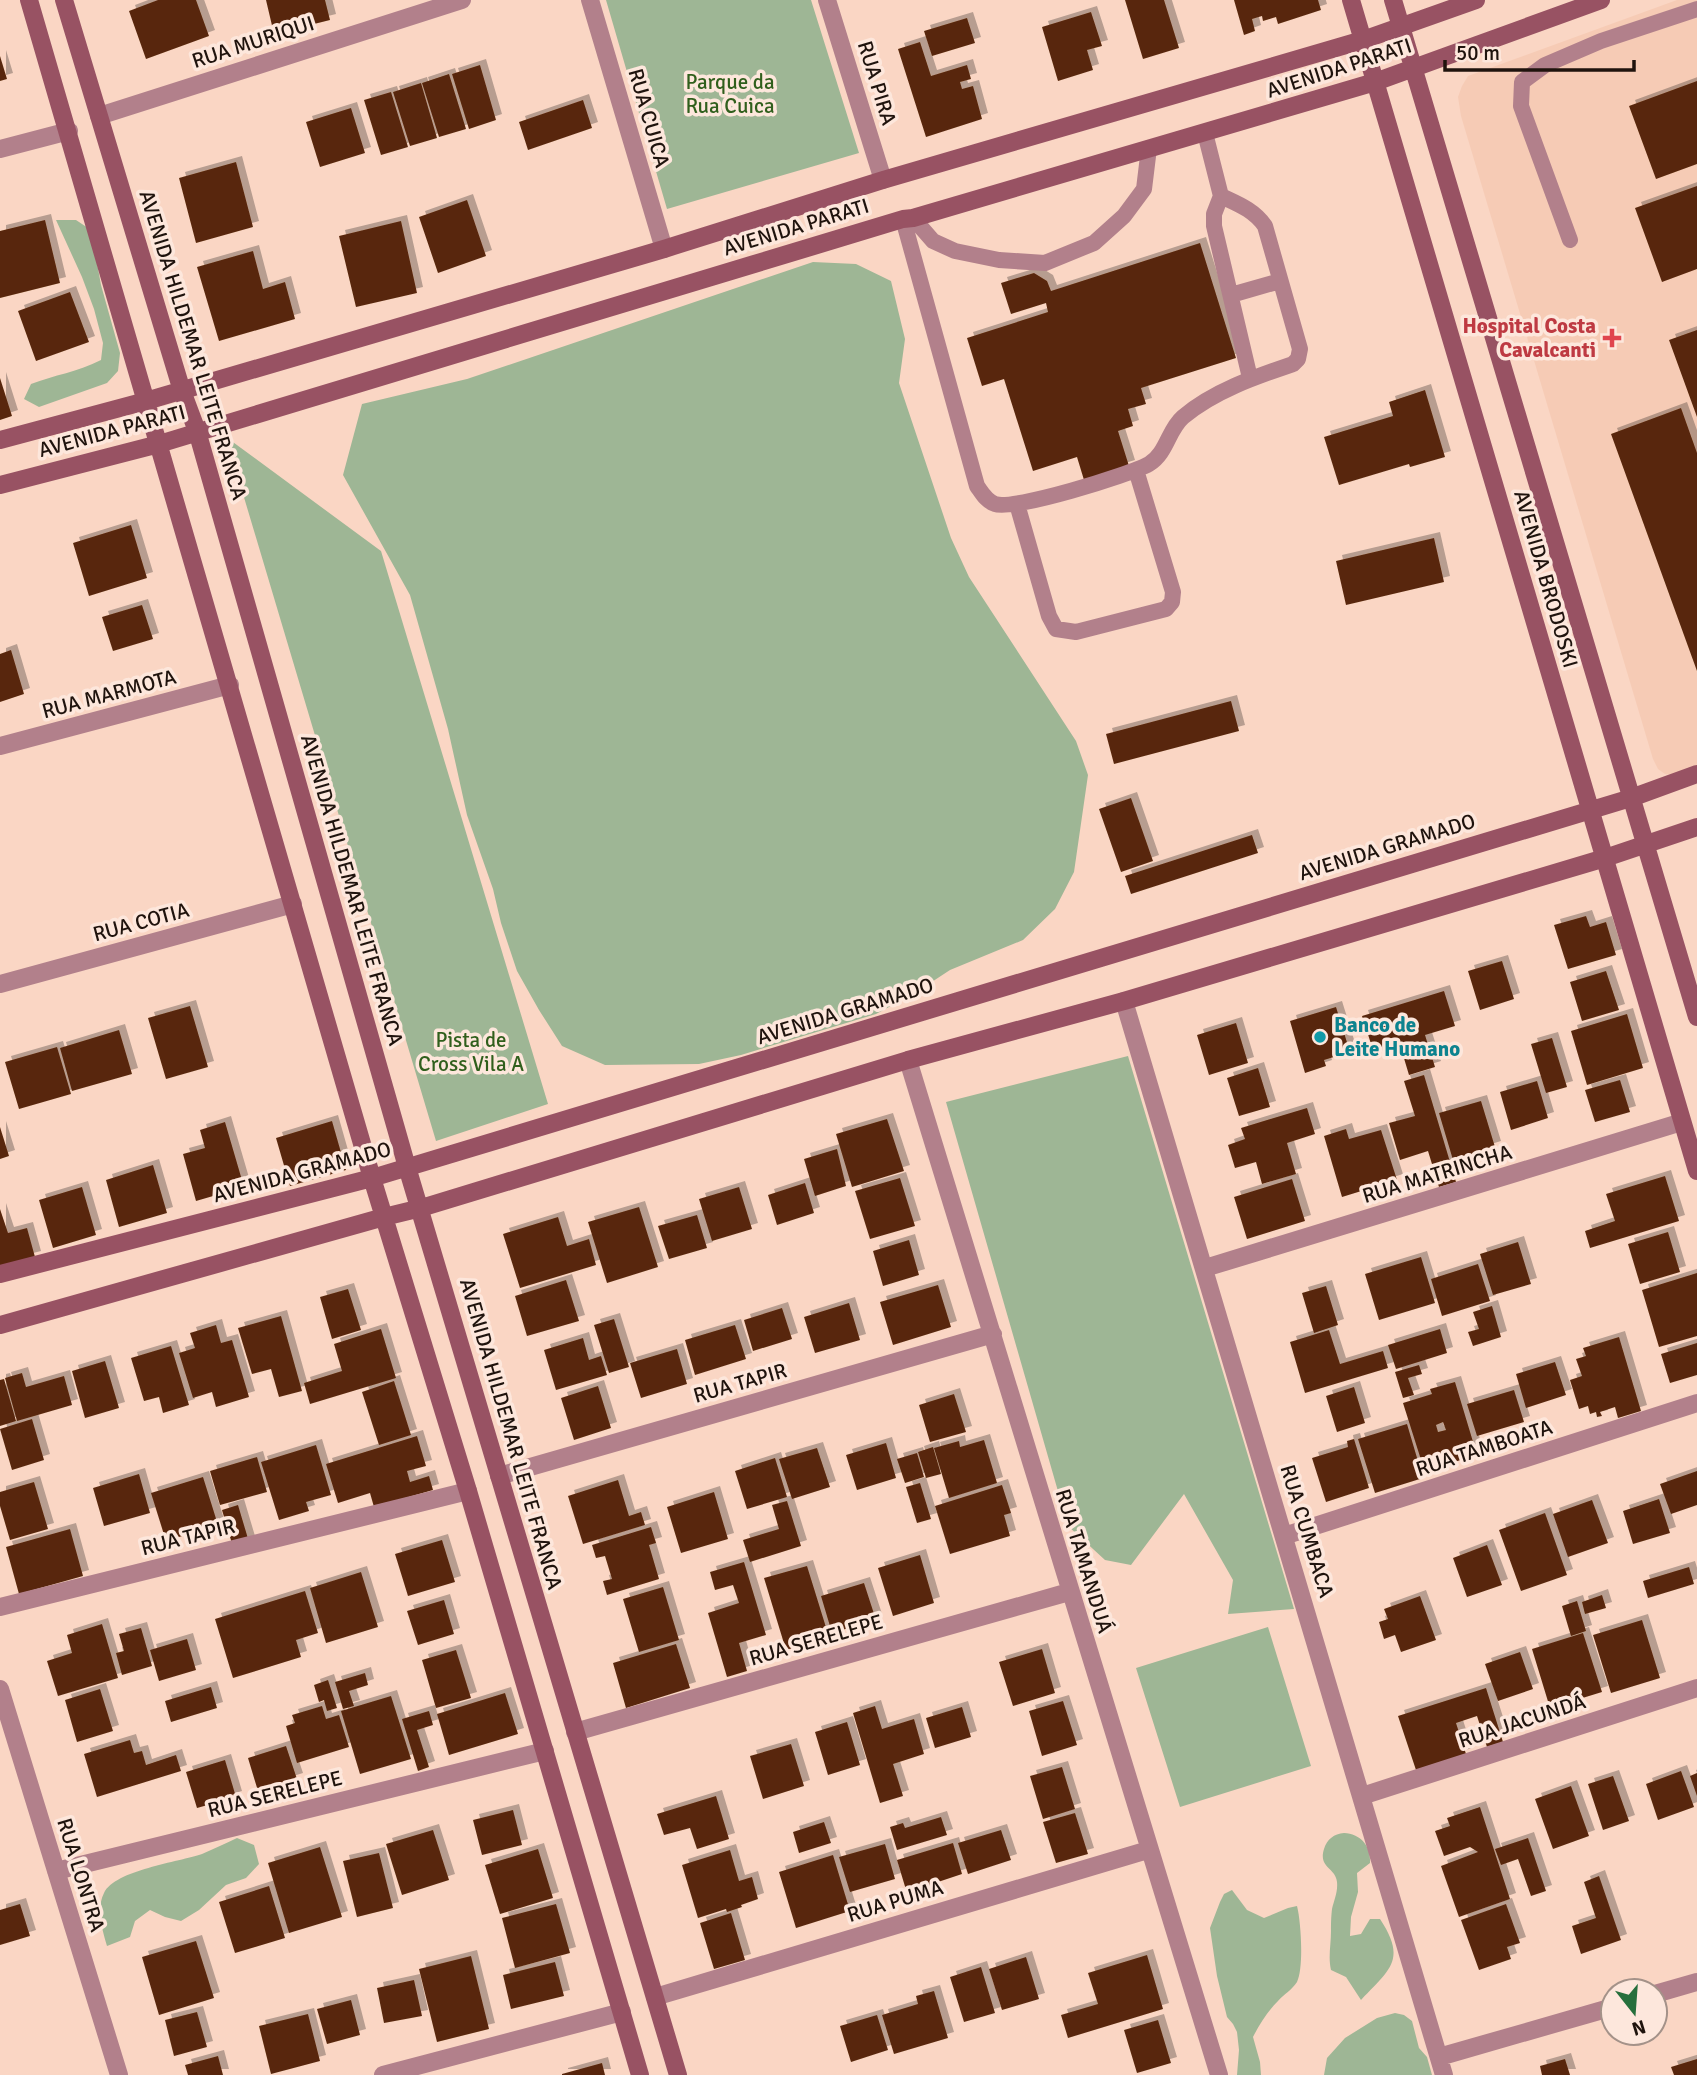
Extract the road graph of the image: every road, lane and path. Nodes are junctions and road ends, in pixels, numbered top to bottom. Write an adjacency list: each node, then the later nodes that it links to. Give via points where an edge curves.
1 (29, 0): 16 (street)
2 (64, 0): 15 (street, AVENIDA HILDEMAR LEITE FRANCA)
3 (462, 0): 15 (street, RUA MURIQUI)
4 (590, 0): 24 (street, RUA CUICA)
5 (827, 0): 20 (street, RUA PIRA)
6 (1351, 0): 12 (street, AVENIDA BRODOSKI)
7 (1393, 0): 11 (street, AVENIDA BRODOSKI)
8 (1476, 0): 11 (street, AVENIDA PARATI)
9 (1601, 0): 13 (street, AVENIDA PARATI)
10 (1697, 9): 23 (lane, via 1601,41 1545,65 1522,82 1521,106)
11 (1401, 27): 12 (street, AVENIDA PARATI); 13 (street, AVENIDA BRODOSKI)
12 (1363, 40): 14 (street, AVENIDA BRODOSKI); 20 (street, AVENIDA PARATI)
13 (1413, 69): 14 (street, AVENIDA PARATI); 39 (street, AVENIDA BRODOSKI)
14 (1375, 82): 17 (street, AVENIDA PARATI); 40 (street, AVENIDA BRODOSKI)
15 (99, 116): 28 (street, AVENIDA HILDEMAR LEITE FRANCA)
16 (69, 131): 19 (street); 29 (street)
17 (1205, 133): 18 (street, AVENIDA PARATI); 21 (lane)
18 (1149, 148): 22 (street, AVENIDA PARATI); 22 (lane, via 1144,189 1124,216 1094,243 1045,263 955,251 933,241)
19 (0, 149)
20 (883, 180): 24 (street, AVENIDA PARATI)
21 (1222, 195): 25 (lane, via 1258,216 1265,226); 26 (lane, via 1214,226)
22 (908, 218): 30 (street, AVENIDA PARATI); 35 (lane, via 977,486 996,505)
23 (1570, 240)
24 (664, 250): 28 (street, AVENIDA PARATI)
25 (1280, 281): 26 (lane); 27 (lane, via 1300,349 1298,359)
26 (1231, 295): 27 (lane)
27 (1250, 378): 33 (lane, via 1181,419 1162,452)
28 (182, 391): 29 (street, AVENIDA PARATI); 30 (street, AVENIDA HILDEMAR LEITE FRANCA)
29 (146, 401): 31 (street, AVENIDA PARATI); 32 (street)
30 (197, 431): 32 (street, AVENIDA PARATI); 50 (street, AVENIDA HILDEMAR LEITE FRANCA)
31 (0, 440)
32 (159, 444): 34 (street, AVENIDA PARATI); 36 (street)
33 (1136, 470): 35 (lane); 35 (lane, via 1173,592 1167,609 1076,632 1056,629)
34 (0, 485)
35 (1017, 505)
36 (230, 685): 37 (street, RUA MARMOTA); 44 (street)
37 (0, 746)
38 (1697, 774): 39 (street, AVENIDA GRAMADO)
39 (1631, 797): 40 (street, AVENIDA GRAMADO); 42 (street, AVENIDA BRODOSKI)
40 (1590, 810): 43 (street, AVENIDA BRODOSKI); 50 (street, AVENIDA GRAMADO)
41 (1697, 827): 42 (street)
42 (1645, 846): 43 (street); 47 (street, AVENIDA BRODOSKI)
43 (1605, 858): 46 (street); 49 (street, AVENIDA BRODOSKI)
44 (293, 904): 45 (street, RUA COTIA); 52 (street)
45 (0, 984)
46 (1124, 1001): 48 (street); 55 (street, RUA CUMBACA)
47 (1697, 1017)
48 (908, 1060): 53 (street); 58 (street, RUA TAMANDUÁ)
49 (1682, 1122): 51 (street, AVENIDA BRODOSKI); 55 (street, RUA MATRINCHA)
50 (407, 1167): 52 (street, AVENIDA GRAMADO); 53 (street, AVENIDA HILDEMAR LEITE FRANCA)
51 (1697, 1171)
52 (372, 1178): 54 (street); 56 (street, AVENIDA GRAMADO)
53 (421, 1208): 54 (street); 60 (street, AVENIDA HILDEMAR LEITE FRANCA)
54 (384, 1217): 57 (street); 61 (street)
55 (1205, 1268): 62 (street, RUA CUMBACA)
56 (0, 1274)
57 (0, 1325)
58 (993, 1334): 60 (street, RUA TAPIR); 63 (street, RUA TAMANDUÁ)
59 (1697, 1403): 62 (street, RUA TAMBOATA)
60 (499, 1476): 67 (street, AVENIDA HILDEMAR LEITE FRANCA)
61 (468, 1491): 64 (street, RUA TAPIR); 68 (street)
62 (1284, 1536): 69 (street, RUA CUMBACA)
63 (1069, 1592): 67 (street, RUA SERELEPE); 70 (street, RUA TAMANDUÁ)
64 (0, 1607)
65 (1697, 1688): 69 (street, RUA JACUNDÁ)
66 (0, 1689): 71 (street, RUA LONTRA)
67 (575, 1732): 74 (street, AVENIDA HILDEMAR LEITE FRANCA)
68 (545, 1751): 71 (street, RUA SERELEPE); 76 (street)
69 (1362, 1796): 77 (street, RUA CUMBACA)
70 (1148, 1850): 74 (street, RUA PUMA); 82 (street, RUA TAMANDUÁ)
71 (56, 1871): 78 (street, RUA LONTRA)
72 (1697, 1982): 73 (street)
73 (1669, 1990)
74 (655, 1997): 81 (street, AVENIDA HILDEMAR LEITE FRANCA)
75 (1599, 2011): 77 (street)
76 (622, 2012): 79 (street); 80 (street)
77 (1439, 2057): 83 (street, RUA CUMBACA)
78 (118, 2075)
79 (383, 2075)
80 (640, 2075)
81 (678, 2075)
82 (1219, 2075)
83 (1444, 2075)

